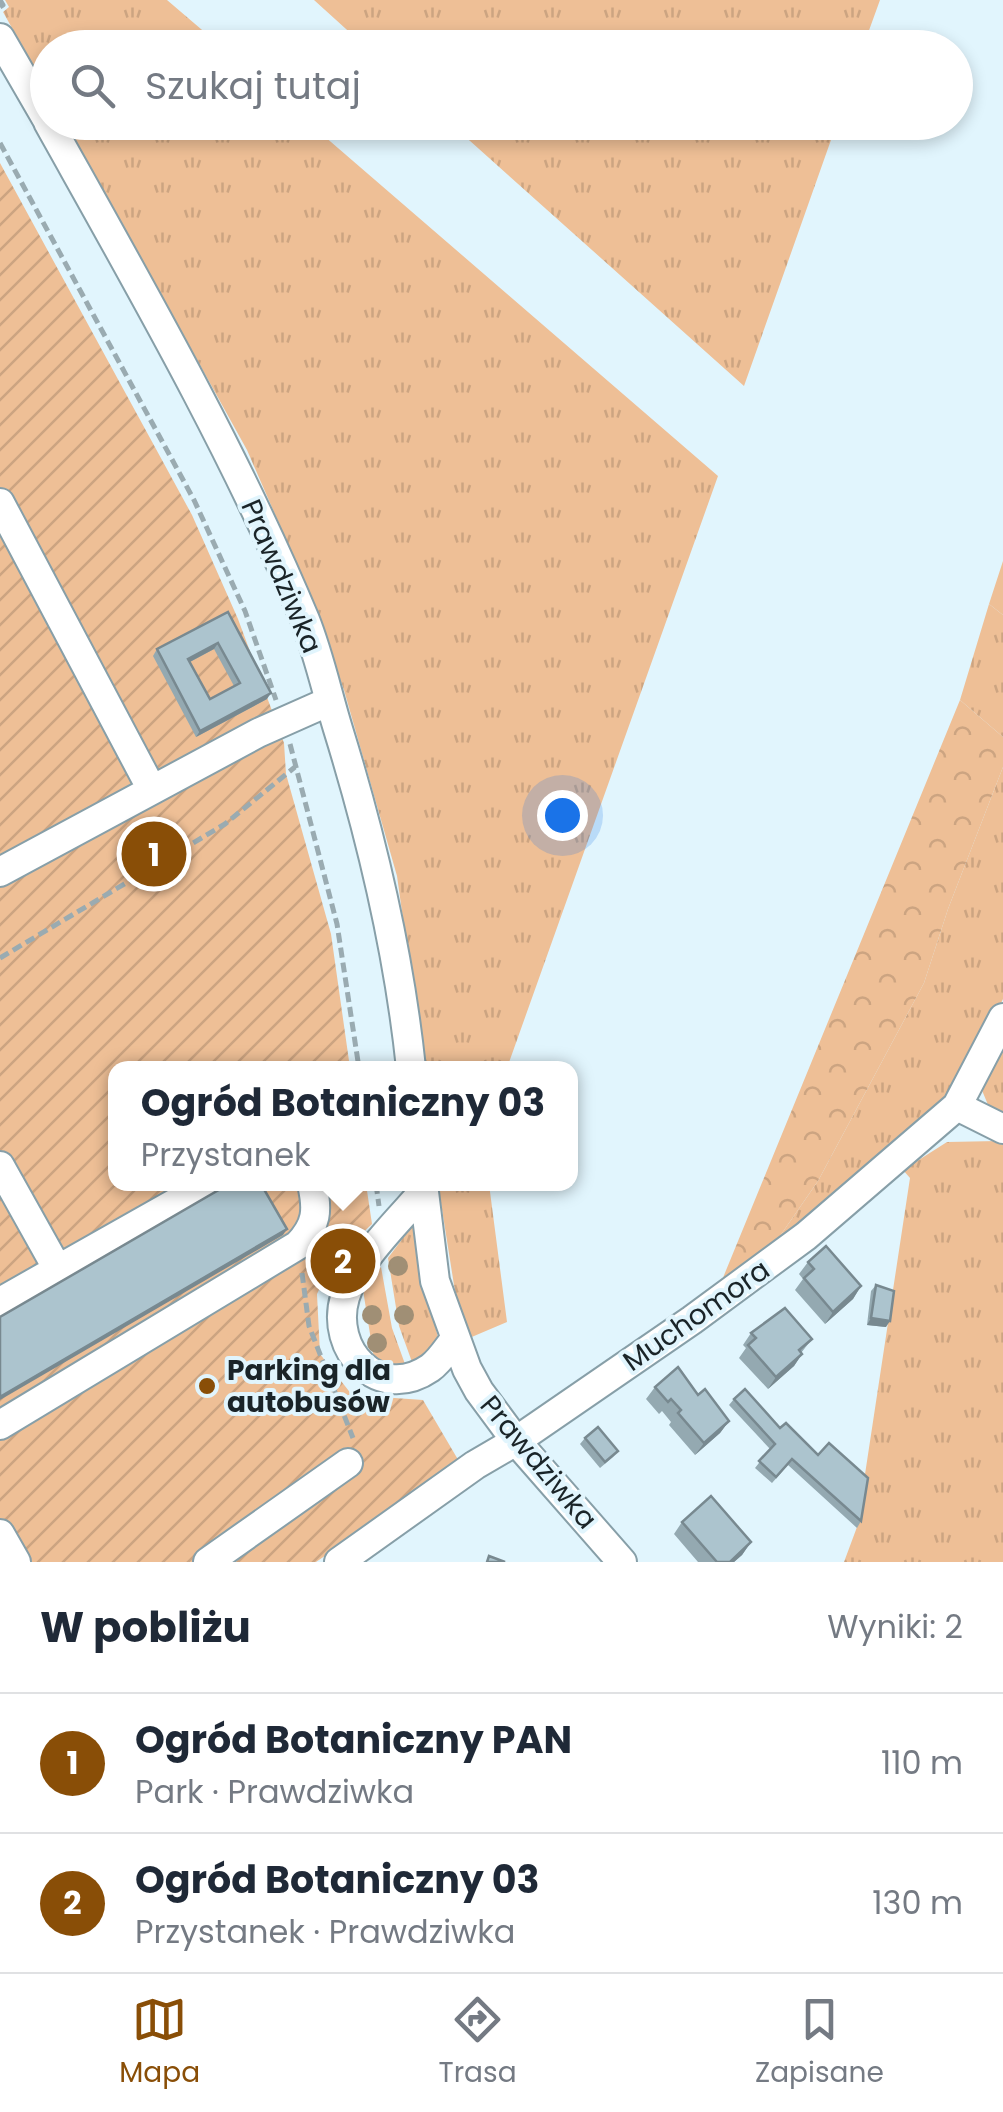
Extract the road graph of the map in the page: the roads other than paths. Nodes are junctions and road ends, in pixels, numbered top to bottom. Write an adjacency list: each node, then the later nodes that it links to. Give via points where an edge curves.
1 (0, 38): 2 (street, Prawdziwka)
2 (30, 90)
3 (58, 140): 5 (street, Prawdziwka, via 242,482 306,624)
4 (0, 503): 6 (street)
5 (330, 701): 6 (street); 9 (street, Prawdziwka, via 382,892)
6 (152, 788): 7 (street)
7 (0, 872)
8 (1003, 1018): 10 (street, Muchomora)
9 (410, 1061)
10 (957, 1106): 11 (street); 21 (street, Muchomora, via 806,1236)
11 (1003, 1129)
12 (0, 1166): 17 (street)
13 (196, 1191): 17 (street)
14 (313, 1191): 20 (street, via 316,1218 298,1245)
15 (421, 1191): 19 (street, via 346,1295 344,1340 365,1369 398,1380 431,1368)
16 (424, 1191): 19 (street, Prawdziwka, via 435,1281)
17 (57, 1268): 18 (street)
18 (0, 1302)
19 (454, 1338): 21 (street, Prawdziwka, via 479,1391)
20 (0, 1425)
21 (516, 1441): 26 (street, Muchomora); 27 (street, Prawdziwka)
22 (348, 1464): 25 (street)
23 (0, 1534): 24 (street)
24 (16, 1562)
25 (208, 1562)
26 (340, 1562)
27 (622, 1562)

